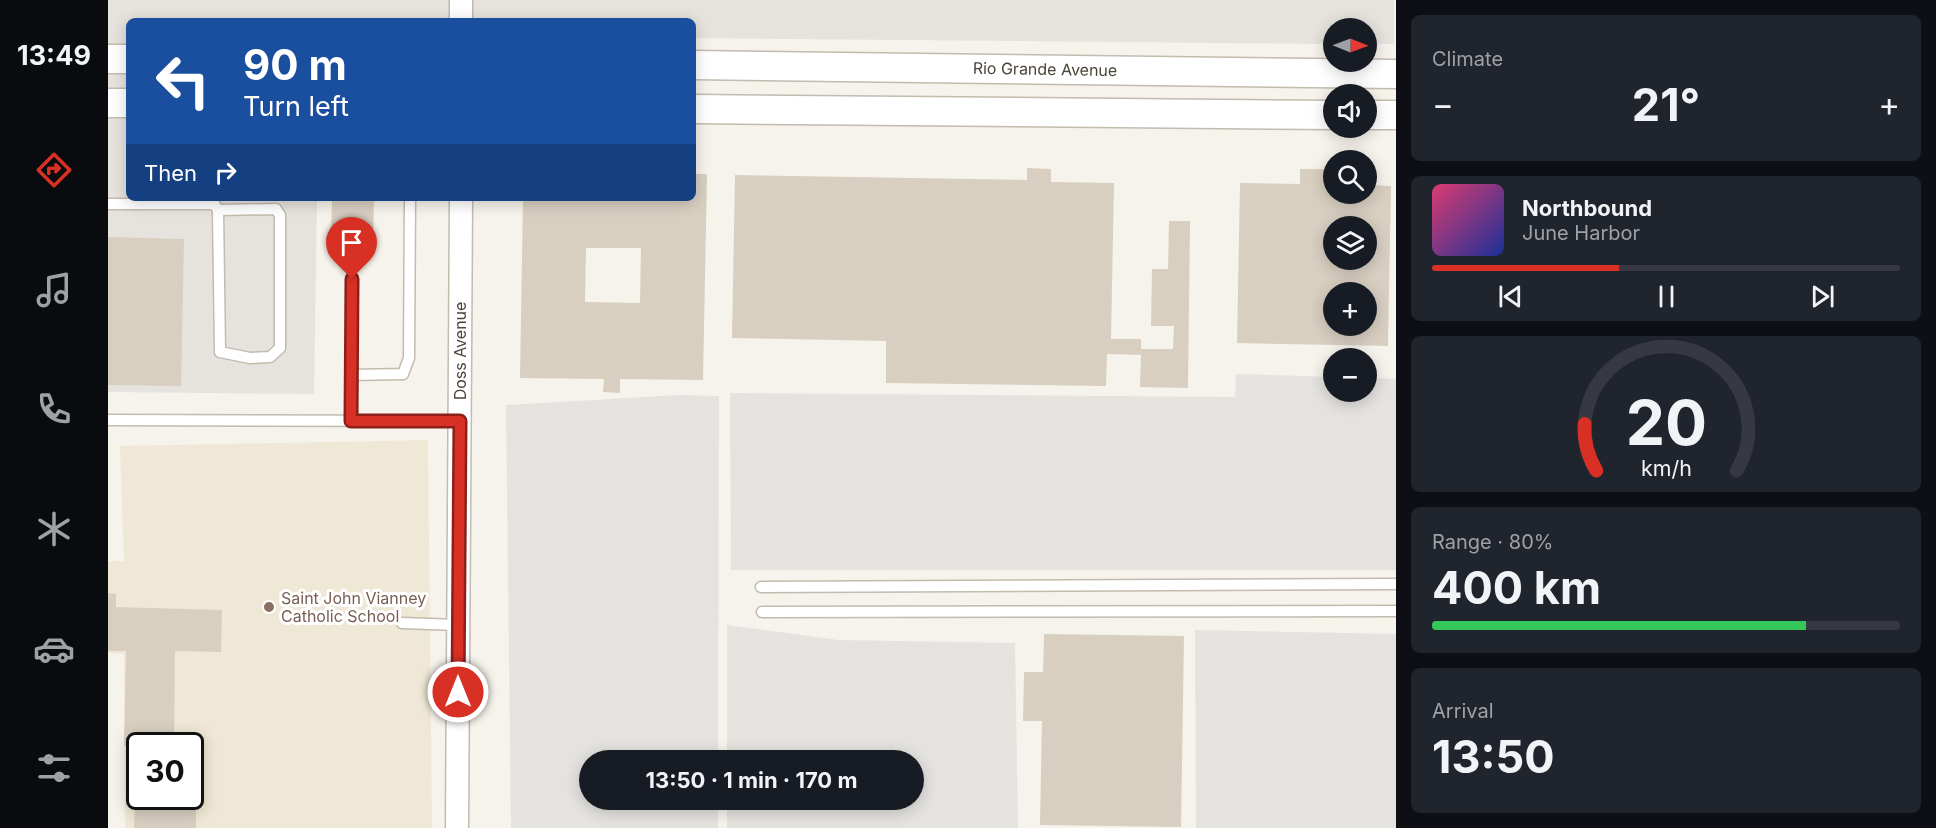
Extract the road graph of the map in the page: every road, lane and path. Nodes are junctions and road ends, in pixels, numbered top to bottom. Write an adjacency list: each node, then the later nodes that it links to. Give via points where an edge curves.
1 (461, 0): 2 (street)
2 (461, 18)
3 (108, 59): 4 (street)
4 (126, 59)
5 (696, 65): 6 (street, Rio Grande Avenue)
6 (1208, 71): 7 (street, Rio Grande Avenue); 11 (street)
7 (1396, 74)
8 (108, 103): 9 (street)
9 (126, 103)
10 (696, 109): 11 (street)
11 (1208, 114): 12 (street)
12 (1323, 115)
13 (1377, 115): 14 (street)
14 (1396, 115)
15 (411, 201): 20 (lane, via 409,358 403,374)
16 (461, 201): 23 (street, Doss Avenue)
17 (108, 204): 18 (lane)
18 (216, 204): 18 (lane, via 220,352 270,357 280,348 280,215 276,209)
19 (352, 279): 20 (lane)
20 (351, 375): 22 (lane)
21 (108, 420): 22 (lane)
22 (351, 421): 23 (lane)
23 (460, 421): 29 (street, Doss Avenue)
24 (1396, 584): 25 (lane)
25 (761, 587)
26 (1396, 611): 27 (lane)
27 (762, 612)
28 (402, 623): 29 (lane)
29 (458, 625): 30 (street, Doss Avenue)
30 (457, 828)

